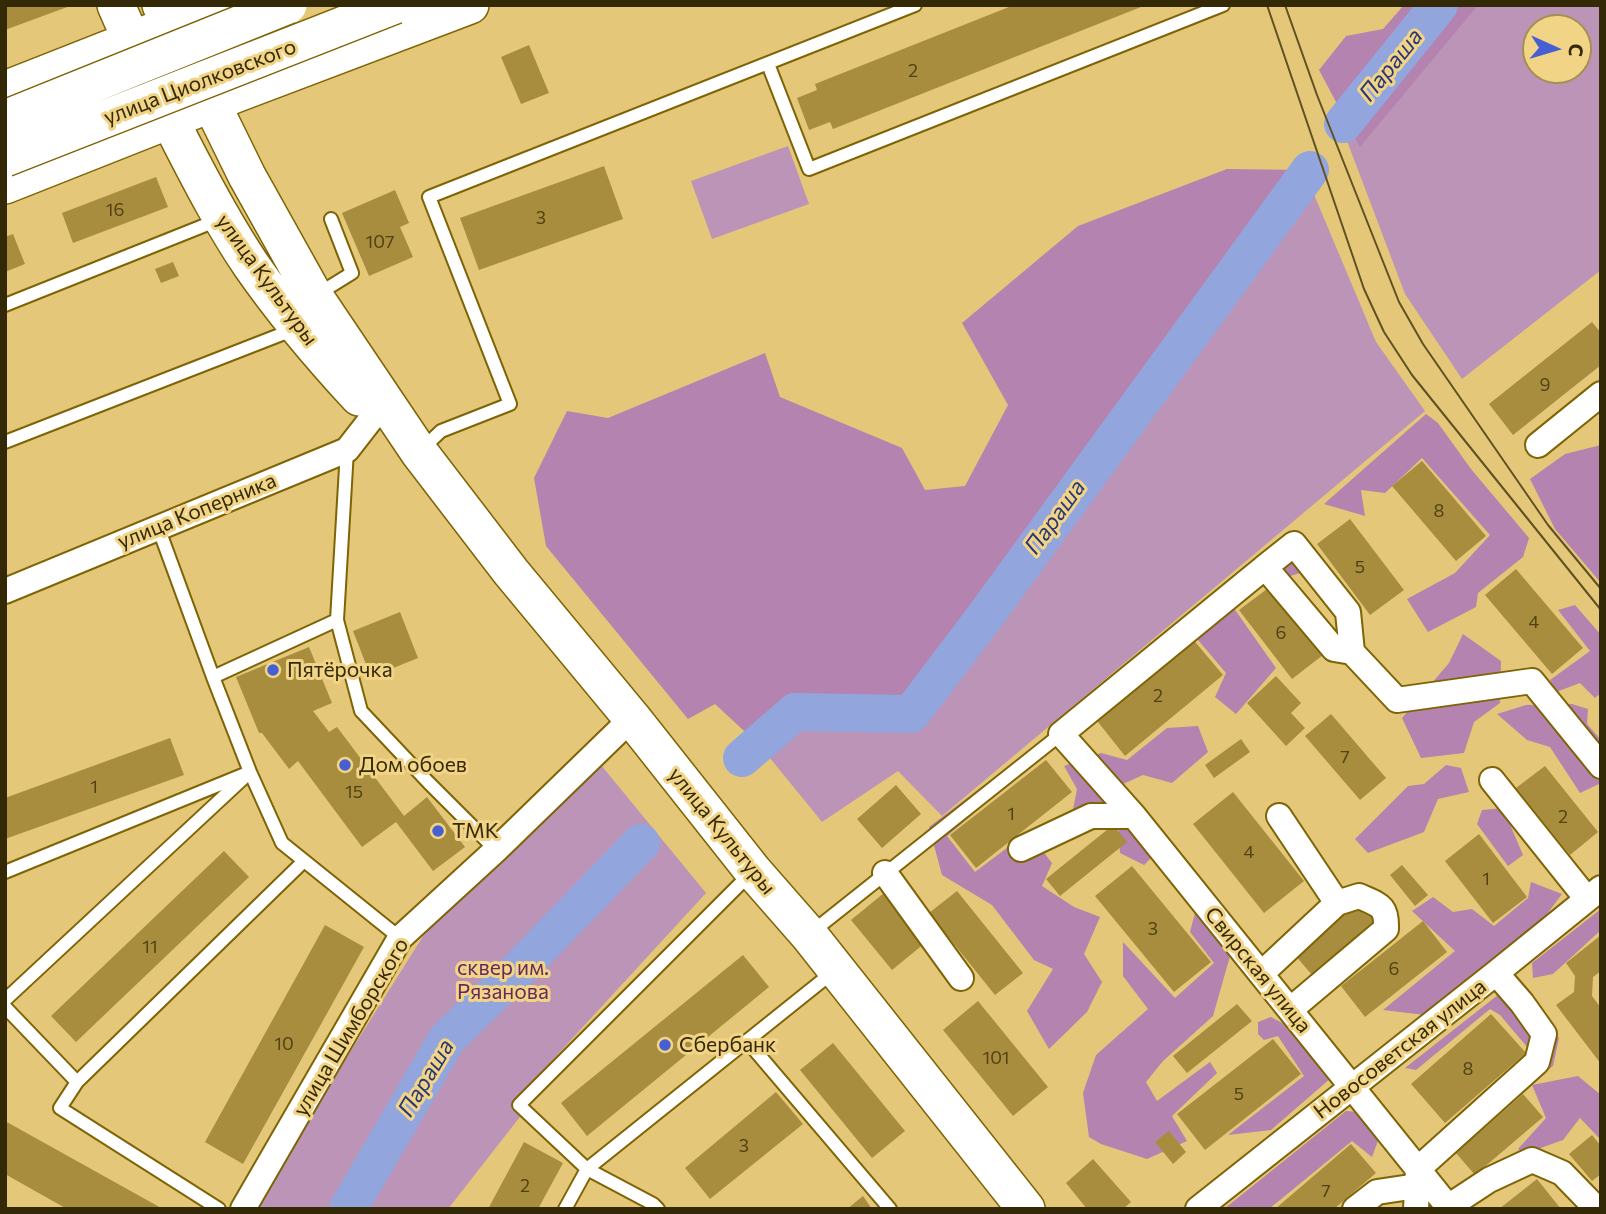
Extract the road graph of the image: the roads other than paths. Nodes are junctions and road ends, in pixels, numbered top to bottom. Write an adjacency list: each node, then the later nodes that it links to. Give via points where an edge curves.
1 (116, 5): 9 (main road, улица Культуры)
2 (221, 5): 8 (main road)
3 (288, 5): 13 (main road, улица Циолковского, bridge)
4 (396, 5): 15 (main road, улица Циолковского, bridge)
5 (470, 5): 12 (main road)
6 (915, 5): 10 (lane)
7 (1223, 5): 10 (lane, via 809,169)
8 (166, 14): 9 (main road); 12 (main road, улица Культуры)
9 (131, 40): 11 (main road); 14 (main road, улица Культуры)
10 (768, 64): 26 (lane, via 429,197 510,404 441,431)
11 (5, 90)
12 (211, 104): 14 (main road); 20 (main road, улица Культуры)
13 (5, 119)
14 (170, 120): 16 (main road); 17 (main road, улица Культуры)
15 (5, 158)
16 (5, 185)
17 (222, 219): 19 (lane); 20 (main road, улица Культуры, via 251,265)
18 (331, 219): 20 (lane, via 352,273)
19 (5, 305)
20 (307, 312): 22 (main road, улица Культуры, via 342,379); 23 (lane); 26 (main road, улица Культуры)
21 (1601, 394): 24 (street)
22 (375, 414): 25 (street, улица Коперника); 26 (main road, улица Культуры)
23 (5, 442)
24 (1538, 445)
25 (347, 450): 27 (street, улица Коперника); 30 (lane)
26 (419, 452): 33 (main road, улица Культуры)
27 (158, 527): 29 (street, улица Коперника); 32 (lane)
28 (1265, 567): 31 (street, via 1334,649); 31 (street, via 1294,544 1348,612); 34 (street)
29 (5, 591)
30 (337, 620): 32 (lane); 41 (lane, via 362,711)
31 (1352, 652): 35 (street, via 1397,700 1532,681)
32 (213, 677): 36 (lane)
33 (632, 718): 41 (street, улица Шимборского); 43 (main road, улица Культуры)
34 (1061, 734): 38 (street, Свирская улица); 45 (lane)
35 (1601, 766)
36 (250, 772): 42 (lane, via 282,842); 44 (lane); 54 (lane)
37 (1492, 780): 46 (street)
38 (1134, 816): 40 (street, via 1091,816); 52 (street, Свирская улица)
39 (1279, 816): 47 (street)
40 (1021, 849)
41 (496, 850): 49 (street, улица Шимборского)
42 (304, 861): 49 (lane); 58 (lane)
43 (753, 871): 48 (main road, улица Культуры); 60 (lane, via 519,1105)
44 (5, 872)
45 (885, 873): 48 (lane); 53 (street)
46 (1594, 893): 51 (street, Новосоветская улица)
47 (1337, 903): 52 (street); 56 (street, via 1359,896 1380,906 1387,916 1386,929)
48 (809, 935): 50 (main road, улица Культуры)
49 (400, 938): 64 (street, улица Шимборского)
50 (837, 970): 57 (lane); 68 (main road, улица Культуры)
51 (1496, 973): 59 (street, Новосоветская улица); 61 (street, via 1544,1034 1537,1062)
52 (1261, 974): 56 (street, Свирская улица)
53 (961, 978)
54 (5, 1000)
55 (5, 1007): 58 (lane)
56 (1290, 1010): 59 (street, Свирская улица)
57 (747, 1041): 60 (lane); 67 (lane)
58 (76, 1082): 63 (lane, via 60,1108)
59 (1352, 1086): 61 (street, Свирская улица); 69 (street, Новосоветская улица)
60 (587, 1170): 65 (lane); 66 (lane)
61 (1417, 1188): 62 (street, Свирская улица); 70 (street, via 1377,1192)
62 (1449, 1208): 71 (street, via 1489,1180 1532,1160 1562,1173)
63 (219, 1209)
64 (243, 1209)
65 (565, 1209)
66 (658, 1209)
67 (890, 1209)
68 (1026, 1209)
69 (1198, 1209)
70 (1355, 1209)
71 (1597, 1209)

